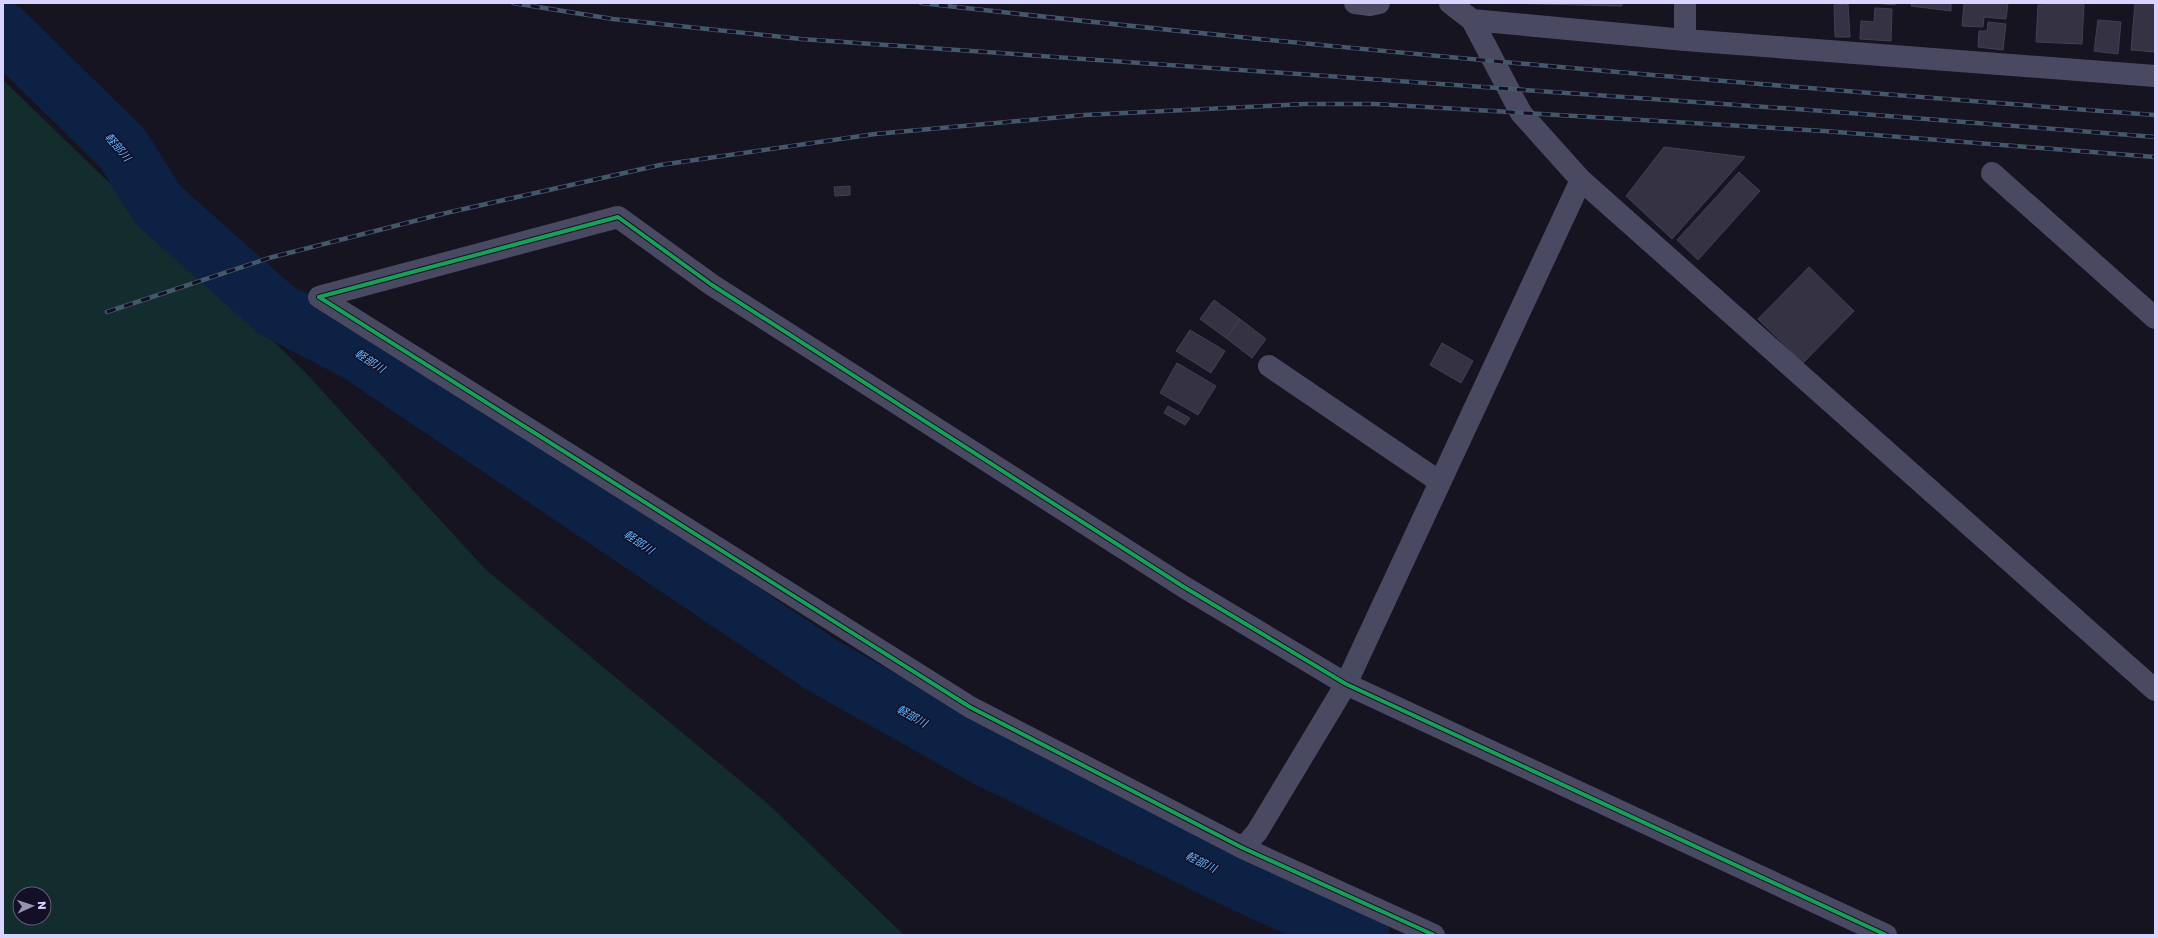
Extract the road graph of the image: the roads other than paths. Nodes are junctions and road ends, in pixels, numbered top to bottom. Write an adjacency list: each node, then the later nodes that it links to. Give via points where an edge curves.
1 (1355, 3): 2 (street)
2 (1379, 3)
3 (1450, 3): 5 (street)
4 (1685, 3): 6 (street)
5 (1472, 20): 6 (street); 9 (street, via 1521,113)
6 (1685, 40): 7 (street)
7 (2155, 76)
8 (1992, 173): 10 (street)
9 (1581, 180): 12 (street); 14 (street)
10 (2155, 318)
11 (1269, 366): 12 (street)
12 (1440, 482): 13 (street)
13 (1346, 684): 15 (street, via 1257,832); 15 (street, via 1184,587 712,285 618,217 319,297 970,707); 17 (street)
14 (2155, 690)
15 (1243, 848): 16 (street)
16 (1434, 935)
17 (1886, 935)

